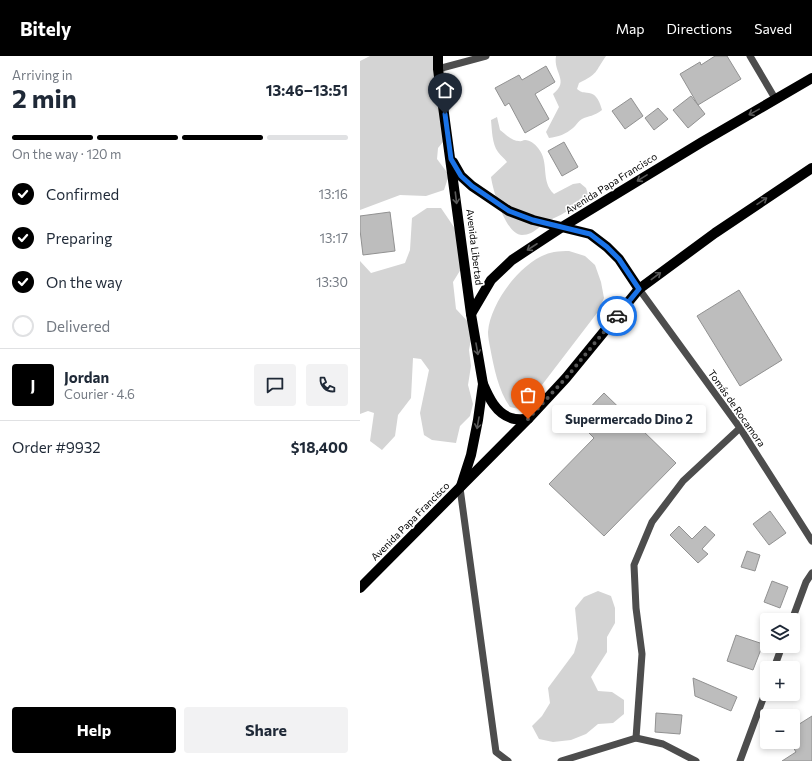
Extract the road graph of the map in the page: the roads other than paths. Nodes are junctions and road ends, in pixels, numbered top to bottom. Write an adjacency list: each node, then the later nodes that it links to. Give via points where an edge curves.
1 (438, 56): 4 (main road, Avenida Libertad)
2 (486, 56): 4 (street)
3 (750, 56): 6 (street)
4 (438, 69): 7 (main road, Avenida Libertad)
5 (812, 78): 6 (main road, Avenida Papa Francisco)
6 (776, 100): 9 (main road, Avenida Papa Francisco, one-way to 9)
7 (451, 159): 9 (main road, Avenida Libertad, via 461,176 472,186 509,211); 11 (main road, Avenida Libertad, one-way to 11)
8 (812, 168): 10 (main road, Avenida Papa Francisco, one-way to 8, via 715,233)
9 (562, 227): 10 (main road, Avenida Libertad, via 590,234 607,247 619,259); 11 (main road, Avenida Papa Francisco, one-way to 11, via 512,260 491,280)
10 (639, 289): 13 (main road, Avenida Papa Francisco, via 566,378); 14 (street, Tomás de Rocamora)
11 (471, 314): 12 (main road, Avenida Papa Francisco, one-way to 12)
12 (483, 384): 13 (main road, via 490,400 500,412 512,418); 15 (main road, Avenida Papa Francisco, one-way to 15, via 471,454)
13 (528, 419): 15 (main road, Avenida Papa Francisco)
14 (740, 428): 16 (street, Tomás de Rocamora); 21 (street, via 683,481 652,522 634,565 642,654)
15 (460, 488): 18 (main road, Avenida Papa Francisco); 22 (street, via 496,752)
16 (812, 541)
17 (812, 573): 19 (street)
18 (360, 588)
19 (795, 613)
20 (762, 701): 25 (street)
21 (636, 738): 23 (street); 24 (street, via 663,744)
22 (508, 761)
23 (561, 761)
24 (696, 761)
25 (740, 761)

